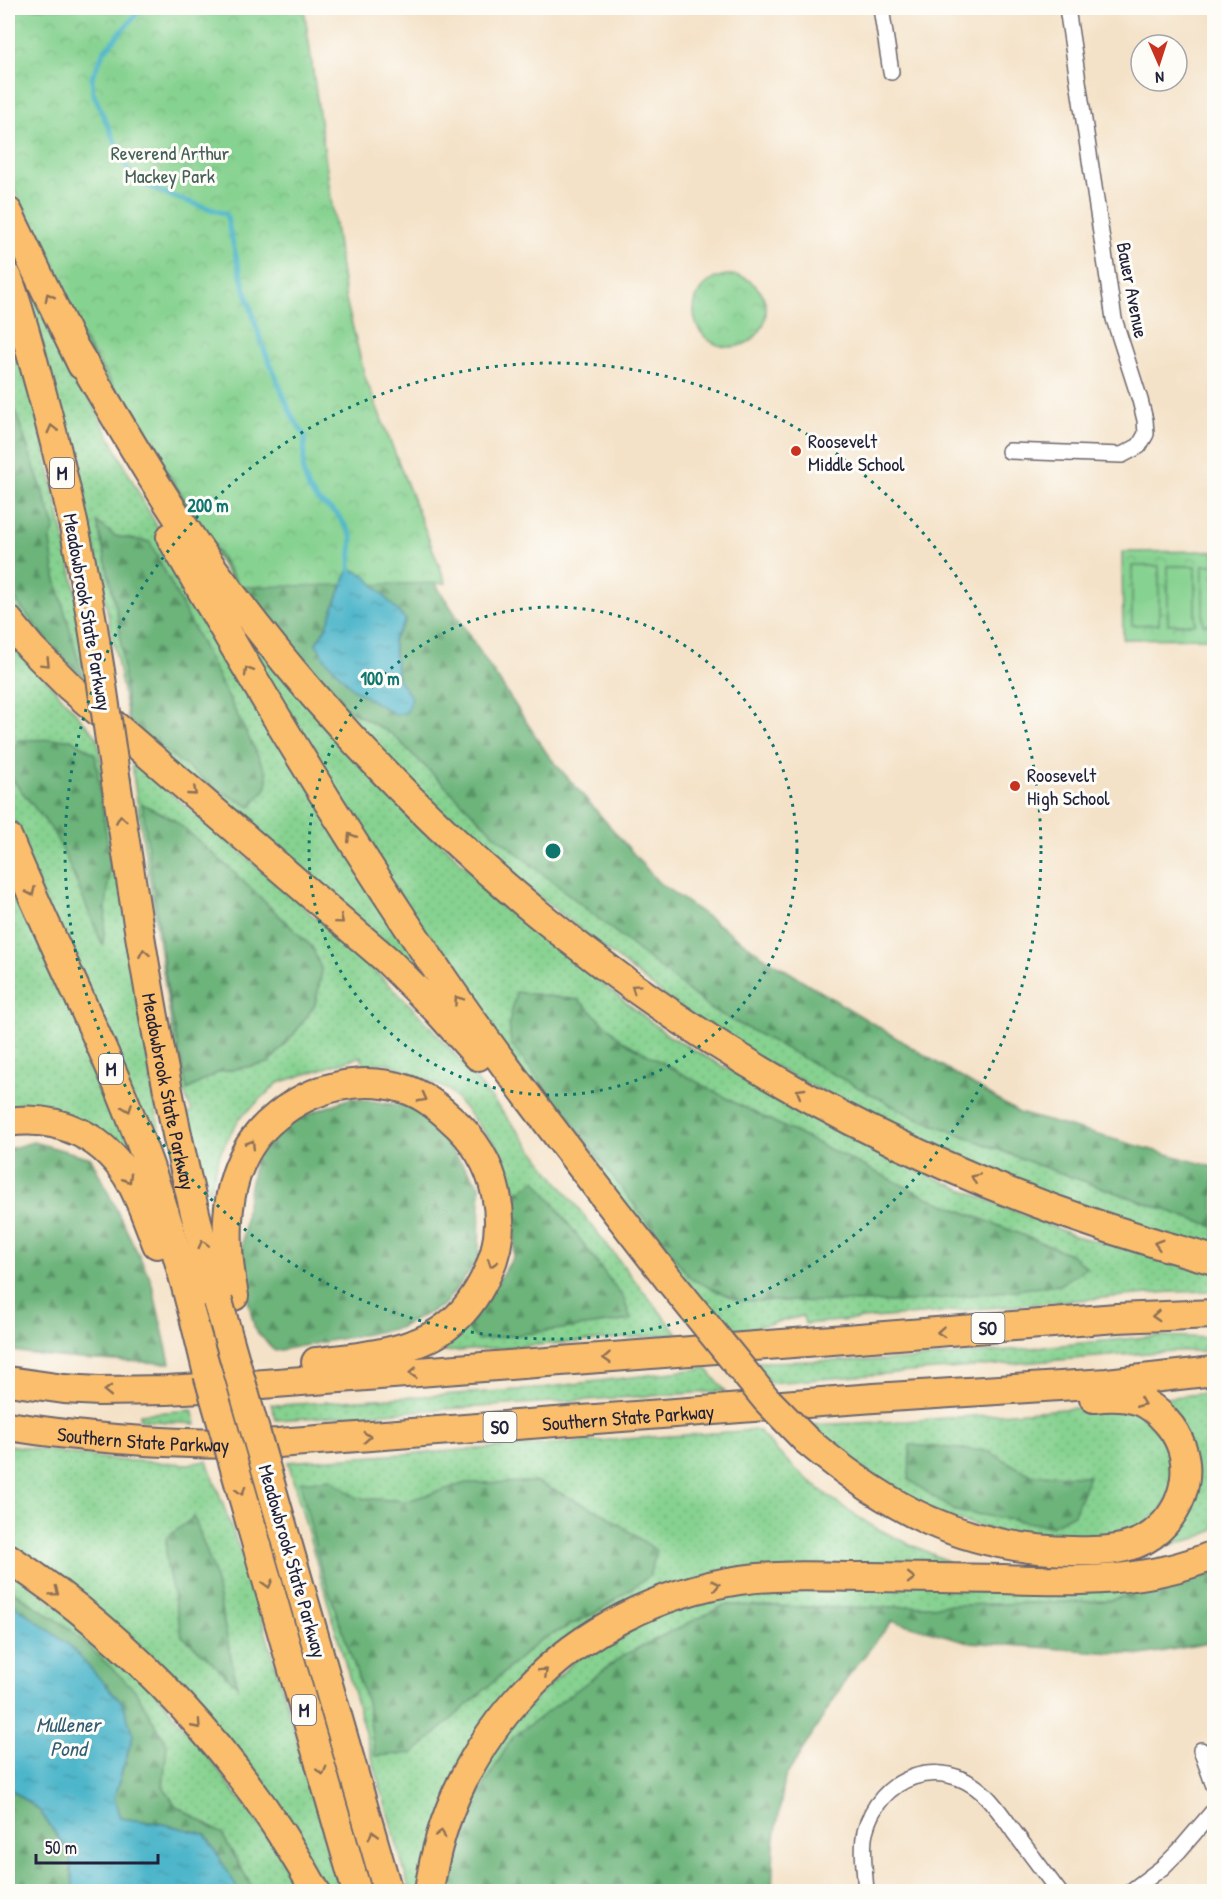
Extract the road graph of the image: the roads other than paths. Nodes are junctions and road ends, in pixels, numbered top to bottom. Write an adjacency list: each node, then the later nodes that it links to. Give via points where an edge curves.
1 (881, 8): 3 (street)
2 (1067, 8): 7 (street, Bauer Avenue, via 1114,319 1140,400 1146,434 1139,446 1122,455)
3 (891, 72)
4 (8, 212): 6 (highway, one-way to 4)
5 (8, 278): 13 (highway, Meadowbrook State Parkway / M, one-way to 5, bridge, via 165,1072 74,529 52,430)
6 (75, 349): 11 (highway, one-way to 6, via 1052,1209 881,1135 735,1055 630,985 556,929 428,817 272,646 175,513); 12 (highway, one-way to 6, via 507,1069 359,850 240,658 169,534)
7 (1009, 451)
8 (8, 620): 12 (highway, one-way to 12, via 70,687 358,935 437,1010)
9 (8, 838): 13 (highway, Meadowbrook State Parkway / M, one-way to 13, via 125,1100 186,1280)
10 (8, 1122): 16 (highway, one-way to 16, via 41,1121 74,1129 113,1157 139,1200)
11 (1215, 1260)
12 (666, 1287): 21 (highway, via 737,1386)
13 (215, 1302): 16 (highway, Meadowbrook State Parkway / M); 18 (highway, one-way to 18, via 228,1258 230,1198 238,1168 261,1130 298,1100 326,1089 360,1083 406,1089 446,1113 482,1154 498,1201 497,1247 480,1288 444,1328 424,1340 391,1350); 30 (highway, Meadowbrook State Parkway / M, one-way to 13, bridge)
14 (1215, 1314): 18 (highway, SO, one-way to 18, via 1118,1318)
15 (1215, 1371): 19 (highway, Southern State Parkway / SO, via 1107,1383)
16 (208, 1374): 29 (highway, Meadowbrook State Parkway / M, one-way to 29, bridge)
17 (14, 1379): 18 (highway, SO, one-way to 17, via 99,1391)
18 (167, 1390)
19 (874, 1398): 20 (highway, Southern State Parkway / SO, one-way to 19, via 159,1442 278,1443); 21 (highway, one-way to 21, via 990,1406 1106,1397 1141,1402 1170,1424 1182,1444 1185,1486 1169,1520 1150,1536 1126,1547 1078,1551 1013,1546 968,1536 908,1512)
20 (8, 1426)
21 (800, 1443): 22 (highway, via 836,1481 882,1513 930,1538 980,1554 1032,1563 1103,1564 1155,1556)
22 (1215, 1538)
23 (1215, 1555): 31 (highway, one-way to 23, via 441,1835 456,1794 503,1716 536,1680 576,1646 639,1610 702,1588 741,1580 810,1576 1094,1581 1160,1571)
24 (8, 1558): 28 (highway, one-way to 28, via 100,1627 176,1701 265,1810)
25 (1201, 1750): 26 (street)
26 (1215, 1786)
27 (1215, 1810): 34 (street, via 1179,1851)
28 (316, 1892)
29 (357, 1892)
30 (388, 1892)
31 (429, 1892)
32 (866, 1892): 33 (street, via 864,1833 872,1812 889,1790 902,1781 920,1774 947,1774 969,1782 983,1793)
33 (1059, 1892)
34 (1130, 1892)

